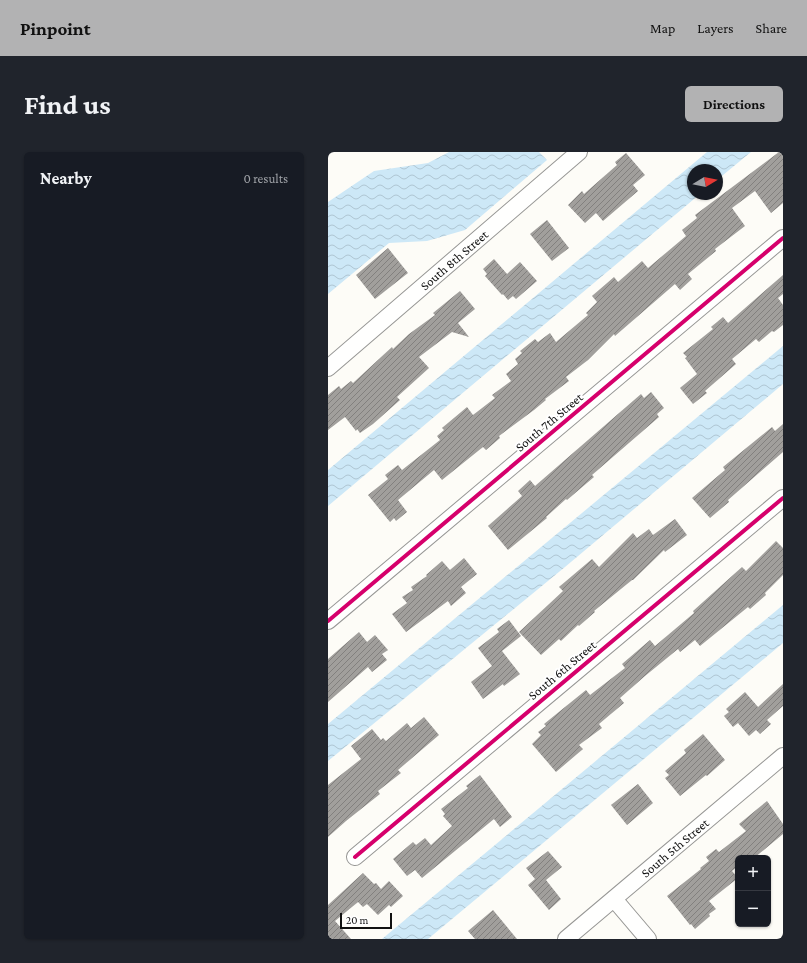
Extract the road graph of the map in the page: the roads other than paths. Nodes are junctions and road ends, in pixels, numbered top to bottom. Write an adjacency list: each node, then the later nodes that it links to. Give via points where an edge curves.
1 (579, 152): 3 (street, South 8th Street)
2 (783, 238): 5 (street, South 7th Street)
3 (328, 368)
4 (783, 498): 7 (street, South 6th Street)
5 (328, 621)
6 (783, 756): 8 (street, South 5th Street)
7 (355, 857)
8 (614, 899): 9 (street, South 5th Street); 10 (street)
9 (566, 939)
10 (648, 939)

